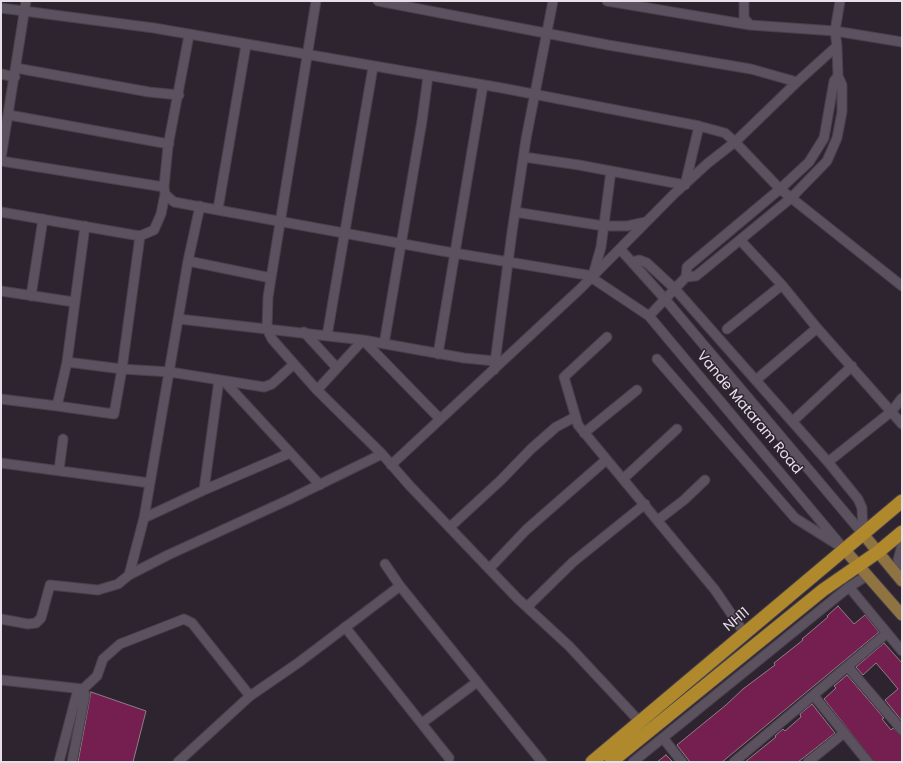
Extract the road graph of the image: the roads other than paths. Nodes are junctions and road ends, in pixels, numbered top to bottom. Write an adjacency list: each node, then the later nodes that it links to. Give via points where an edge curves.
1 (26, 1): 9 (street)
2 (316, 1): 17 (street)
3 (378, 1): 12 (street)
4 (553, 1): 12 (street)
5 (607, 1): 10 (street)
6 (744, 1): 10 (street, via 744,18)
7 (840, 1): 11 (street)
8 (1, 8): 9 (street)
9 (24, 12): 13 (street, via 115,22); 19 (street)
10 (750, 25): 11 (street)
11 (835, 31): 14 (street); 16 (street)
12 (546, 32): 23 (street, via 751,69); 25 (street)
13 (190, 35): 15 (street); 26 (street)
14 (902, 42)
15 (246, 45): 17 (street); 40 (street)
16 (837, 46): 22 (street); 23 (street)
17 (306, 56): 18 (street); 44 (street)
18 (373, 66): 21 (street); 48 (street, via 364,127 353,176)
19 (15, 72): 20 (street); 26 (street); 27 (street)
20 (1, 74)
21 (428, 76): 24 (street); 51 (street)
22 (838, 76): 36 (street, via 834,81 824,138 809,162); 38 (street, via 842,85 842,112 837,138 827,161)
23 (797, 82): 30 (street)
24 (483, 85): 25 (street); 53 (street)
25 (535, 94): 28 (street); 32 (street)
26 (179, 95): 31 (street)
27 (9, 115): 29 (street); 31 (street)
28 (699, 126): 30 (street, via 725,133); 35 (street)
29 (3, 130): 33 (street)
30 (736, 142): 35 (street); 36 (street)
31 (169, 144): 37 (street)
32 (524, 157): 34 (street); 42 (street)
33 (1, 158): 37 (street)
34 (611, 171): 35 (street); 47 (street)
35 (685, 185): 45 (street)
36 (780, 189): 38 (street); 58 (street, via 687,267)
37 (164, 191): 39 (street, via 174,202); 49 (street, via 158,224 154,230)
38 (791, 198): 50 (street); 61 (street)
39 (200, 206): 40 (street); 54 (street)
40 (218, 210): 44 (street)
41 (1, 212): 43 (street)
42 (515, 212): 47 (street); 55 (street)
43 (43, 219): 46 (street); 64 (street)
44 (280, 221): 48 (street); 59 (street)
45 (646, 222): 47 (street, via 627,226); 52 (street)
46 (85, 226): 49 (street); 66 (street)
47 (604, 226): 57 (street)
48 (346, 232): 51 (street); 73 (street)
49 (140, 236): 84 (street)
50 (740, 240): 58 (street, via 696,276); 60 (street)
51 (402, 243): 53 (street); 76 (street)
52 (620, 249): 56 (street, Vande Mataram Road); 57 (street)
53 (455, 253): 55 (street); 77 (street)
54 (188, 261): 59 (street); 68 (street)
55 (508, 261): 57 (street); 81 (street)
56 (632, 262): 62 (street, via 639,260 646,263); 65 (street, Vande Mataram Road)
57 (592, 277): 67 (street, Vande Mataram Road); 81 (street)
58 (686, 277): 62 (street)
59 (271, 278): 71 (street)
60 (782, 285): 69 (street); 70 (street)
61 (902, 286)
62 (675, 288): 65 (street); 87 (street)
63 (1, 291): 64 (street)
64 (31, 296): 66 (street)
65 (665, 298): 67 (street); 119 (street, Vande Mataram Road)
66 (74, 302): 79 (street)
67 (649, 316): 121 (street, Vande Mataram Road)
68 (179, 319): 71 (street); 85 (street)
69 (727, 328)
70 (817, 328): 82 (street); 87 (street)
71 (267, 329): 72 (street); 80 (street, via 272,339)
72 (304, 332): 73 (street); 83 (street)
73 (327, 336): 75 (street)
74 (607, 337): 94 (street, via 564,377)
75 (363, 340): 76 (street); 83 (street); 95 (street)
76 (384, 344): 77 (street)
77 (438, 354): 81 (street)
78 (657, 359): 121 (street, via 795,518)
79 (67, 362): 84 (street); 92 (street)
80 (294, 364): 86 (street, via 272,384 264,387); 88 (street)
81 (494, 366): 95 (street)
82 (852, 366): 93 (street); 96 (street)
83 (337, 368): 88 (street)
84 (122, 369): 85 (street); 92 (street, via 114,414)
85 (170, 372): 86 (street); 110 (street)
86 (221, 380): 101 (street); 112 (street)
87 (756, 380): 96 (street)
88 (317, 390): 102 (street)
89 (637, 390): 99 (street)
90 (902, 398): 93 (street)
91 (1, 399): 92 (street)
92 (57, 406)
93 (892, 410): 97 (street); 105 (street)
94 (575, 417): 99 (street); 117 (street, via 556,427)
95 (440, 419): 106 (street)
96 (793, 421): 105 (street)
97 (902, 424)
98 (677, 429): 108 (street)
99 (584, 433): 103 (street)
100 (63, 439): 107 (street)
101 (290, 453): 111 (street); 112 (street)
102 (382, 454): 106 (street); 111 (street)
103 (606, 460): 108 (street); 124 (street, via 526,530)
104 (1, 462): 107 (street)
105 (828, 462): 119 (street, via 858,499 862,508)
106 (391, 465): 117 (street)
107 (59, 470): 110 (street)
108 (623, 479): 114 (street)
109 (706, 480): 116 (street)
110 (150, 483): 115 (street)
111 (320, 485): 126 (street)
112 (204, 490): 115 (street)
113 (902, 501): 119 (highway, NH11)
114 (645, 504): 116 (street); 130 (street, via 573,562)
115 (144, 518): 126 (street)
116 (658, 520): 135 (street, via 715,590)
117 (450, 527): 124 (street)
118 (902, 532): 122 (highway)
119 (863, 534): 121 (highway, NH11); 122 (main road)
120 (902, 546): 127 (street, via 898,560)
121 (844, 549): 125 (main road); 135 (highway, NH11)
122 (878, 552): 125 (highway); 127 (main road)
123 (386, 564): 128 (street)
124 (489, 569): 130 (street)
125 (864, 570): 129 (street); 131 (main road); 148 (highway, via 823,590)
126 (129, 575): 132 (street, via 118,584 98,590 50,585 41,618 36,623)
127 (901, 580)
128 (400, 586): 133 (street); 139 (street)
129 (849, 587): 134 (street); 147 (street)
130 (527, 607): 143 (street, via 604,682)
131 (902, 615)
132 (1, 619)
133 (345, 627): 141 (street); 144 (street)
134 (887, 633): 136 (street); 137 (street)
135 (745, 634): 143 (highway, NH11)
136 (902, 651)
137 (848, 667): 142 (street); 145 (street)
138 (1, 680): 140 (street)
139 (477, 682): 144 (street); 154 (street)
140 (83, 689): 141 (street, via 97,676 103,659 120,644 184,620 192,623); 151 (street, via 77,693); 152 (street, via 85,695)
141 (250, 696): 153 (street)
142 (814, 696): 146 (street); 150 (street)
143 (640, 722): 148 (highway, NH11)
144 (422, 723): 149 (street)
145 (902, 730)
146 (844, 732): 158 (street); 159 (street)
147 (662, 738): 156 (street); 157 (street)
148 (615, 757): 155 (highway, NH11)
149 (450, 758)
150 (739, 760)
151 (60, 762)
152 (72, 762)
153 (178, 762)
154 (542, 762)
155 (592, 762)
156 (633, 762)
157 (682, 762)
158 (808, 762)
159 (868, 762)

